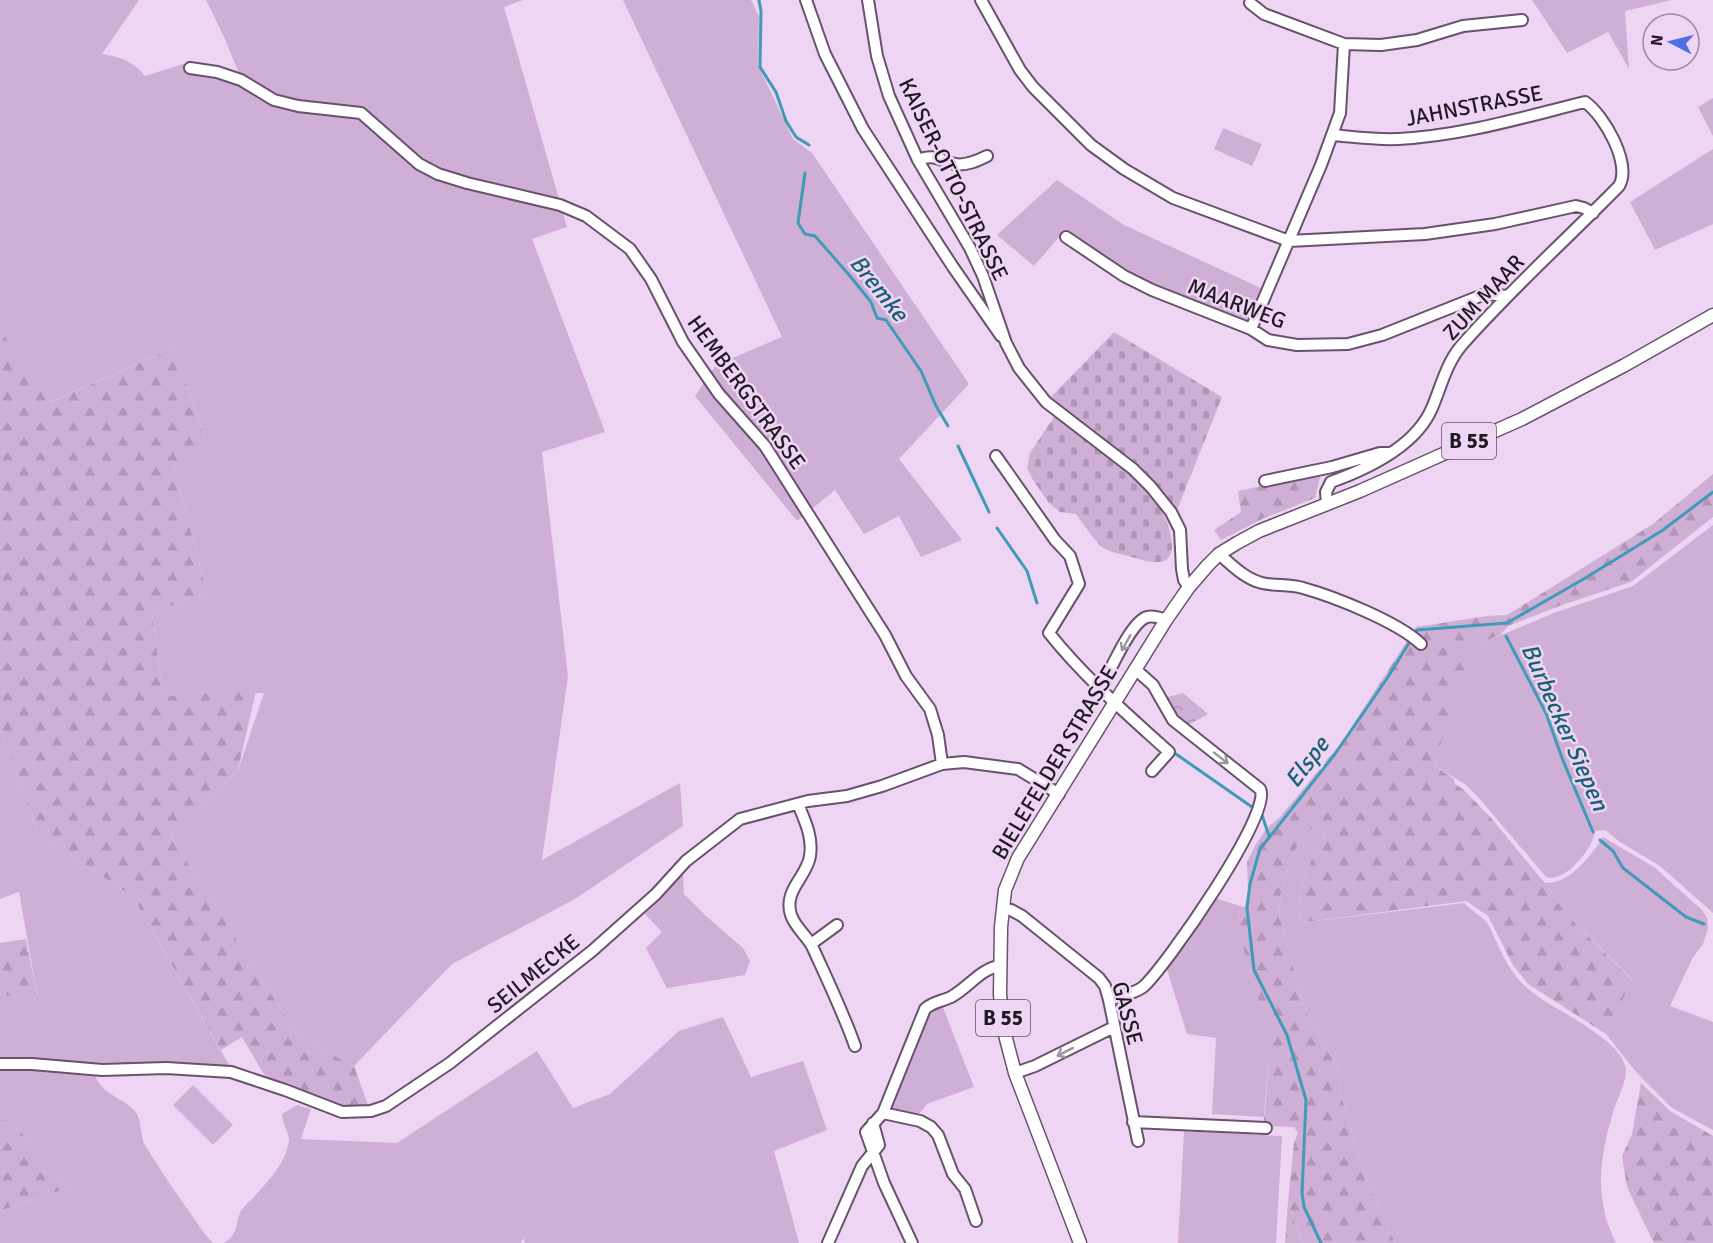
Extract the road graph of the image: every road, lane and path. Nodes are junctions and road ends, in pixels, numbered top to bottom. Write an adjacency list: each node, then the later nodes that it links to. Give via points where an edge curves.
1 (806, 0): 18 (street, via 825,54 863,129)
2 (868, 0): 11 (street, KAISER-OTTO-STRASSE, via 882,76)
3 (981, 0): 14 (street, via 1020,70 1091,145 1173,198)
4 (1250, 3): 6 (street, via 1264,14)
5 (1522, 20): 6 (street, via 1463,26 1381,45)
6 (1344, 44): 9 (street, via 1340,112)
7 (190, 68): 30 (street, HEMBERGSTRASSE, via 241,80 274,100 361,113 418,164 467,183 560,205 586,216 630,249 651,279 683,342 719,394 765,446 885,635 906,676 930,710)
8 (1585, 102): 9 (street, JAHNSTRASSE, via 1434,136 1397,139); 12 (street, ZUM MAAR, via 1607,128 1624,170 1619,186)
9 (1333, 135): 14 (street)
10 (987, 156): 11 (street, via 963,165 933,156)
11 (918, 160): 18 (street, KAISER-OTTO-STRASSE, via 974,257)
12 (1593, 213): 14 (street, via 1576,206 1425,234); 15 (street, ZUM MAAR)
13 (1066, 237): 17 (street, MAARWEG, via 1124,276)
14 (1289, 241): 17 (street)
15 (1508, 296): 17 (street, MAARWEG, via 1485,294 1382,335 1348,344 1297,345 1273,341); 19 (street, ZUM MAAR, via 1451,360 1425,421)
16 (1713, 315): 22 (main road, BIELEFELDER STRASSE / B 55, via 1522,419)
17 (1251, 330)
18 (1006, 343): 24 (street, KAISER-OTTO-STRASSE, via 1042,398 1133,469 1171,512 1180,530 1182,568)
19 (1390, 453): 21 (street); 22 (street, ZUM MAAR, via 1331,482 1326,492)
20 (996, 456): 28 (street, via 1070,556 1079,584 1049,633)
21 (1265, 480)
22 (1327, 503): 23 (main road, BIELEFELDER STRASSE / B 55, via 1259,531)
23 (1219, 554): 24 (main road, BIELEFELDER STRASSE / B 55); 26 (street, via 1255,580 1302,587 1364,611)
24 (1189, 587): 25 (main road, BIELEFELDER STRASSE / B 55)
25 (1166, 621): 27 (main road, BIELEFELDER STRASSE / B 55); 28 (street, BIELEFELDER STRASSE, one-way to 28, via 1153,616 1139,622)
26 (1415, 639)
27 (1135, 669): 29 (main road, BIELEFELDER STRASSE / B 55); 38 (street, one-way to 38, via 1153,685 1178,725 1263,792 1253,822 1211,897 1170,954 1141,988)
28 (1100, 690): 29 (street)
29 (1114, 703): 31 (street, via 1169,753); 32 (main road, BIELEFELDER STRASSE / B 55)
30 (942, 764): 32 (street, SEILMECKE, via 964,762 1018,769); 33 (street, SEILMECKE, via 847,796)
31 (1152, 771)
32 (1059, 794): 34 (main road, BIELEFELDER STRASSE / B 55, via 1018,858 1009,877)
33 (798, 804): 36 (street, via 811,838 810,854 795,883 791,915); 41 (street, SEILMECKE, via 740,819 686,861 656,894 592,951 450,1064 386,1106 371,1111 342,1112 231,1072 166,1068 102,1071)
34 (1003, 909): 37 (main road, BIELEFELDER STRASSE / B 55); 38 (street, GASSE, via 1022,916 1099,978)
35 (837, 925): 36 (street)
36 (810, 944): 40 (street)
37 (1000, 966): 42 (main road, BIELEFELDER STRASSE / B 55, via 1003,1027); 43 (street, via 925,1009)
38 (1109, 1000): 39 (street, GASSE)
39 (1114, 1027): 42 (street, one-way to 42); 44 (street, GASSE)
40 (855, 1046)
41 (0, 1064)
42 (1015, 1073): 53 (main road, BIELEFELDER STRASSE / B 55)
43 (883, 1113): 47 (street, via 866,1132); 48 (street, via 920,1121 938,1135)
44 (1133, 1122): 45 (street); 46 (street, GASSE)
45 (1266, 1128)
46 (1138, 1140)
47 (873, 1152): 49 (street, via 862,1166); 52 (street)
48 (976, 1221)
49 (833, 1230): 50 (street); 51 (street)
50 (828, 1243)
51 (837, 1243)
52 (912, 1243)
53 (1080, 1243)

